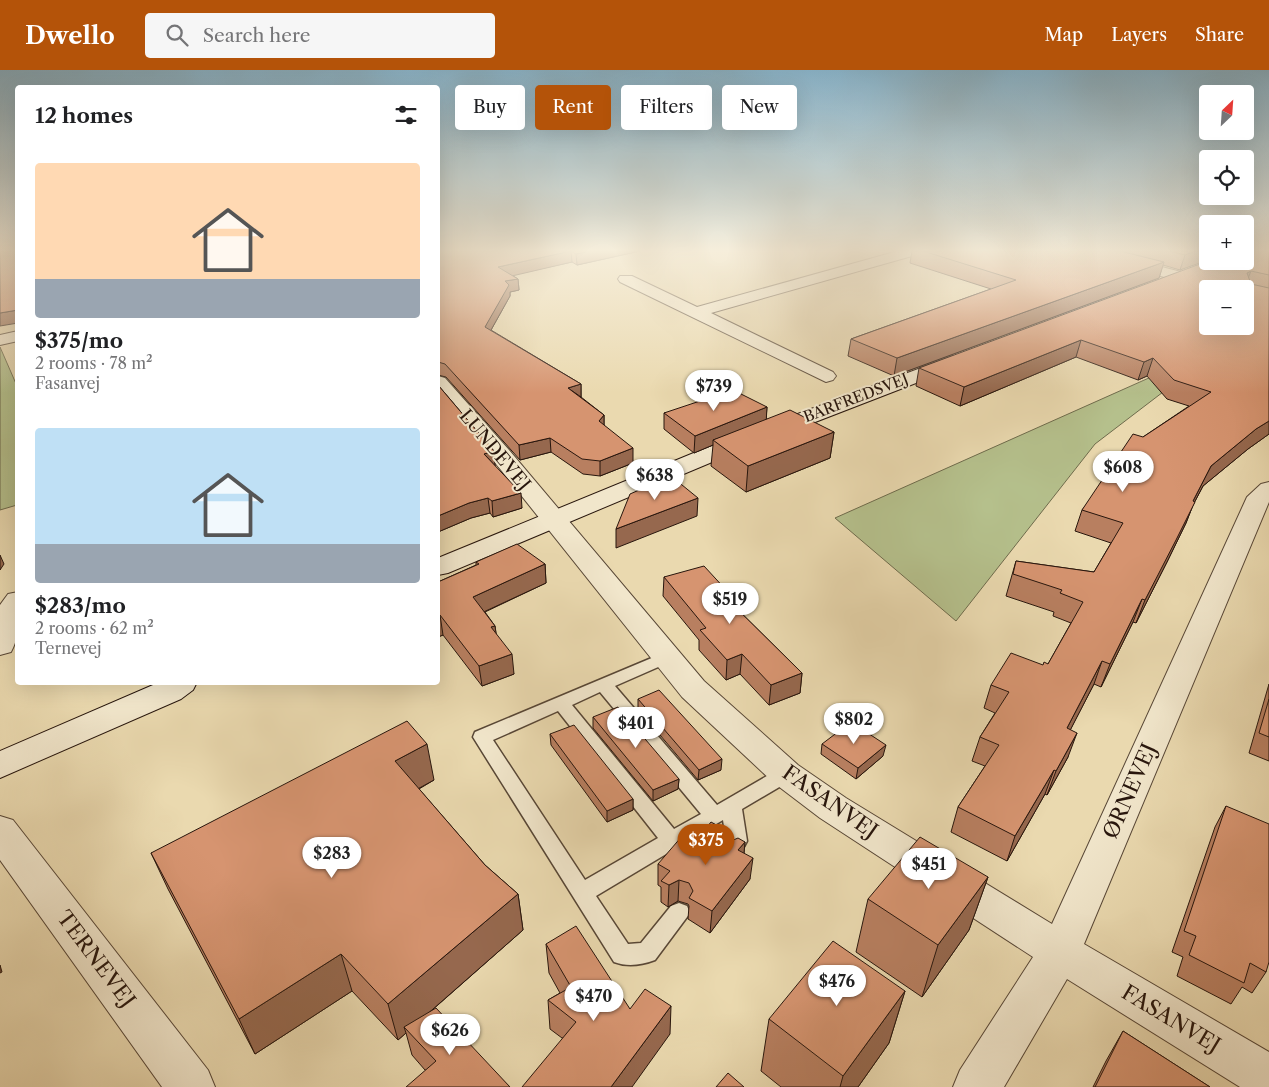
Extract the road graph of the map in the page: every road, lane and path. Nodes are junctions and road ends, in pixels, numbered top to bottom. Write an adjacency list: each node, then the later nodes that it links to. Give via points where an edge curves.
1 (669, 298): 3 (street)
2 (745, 298): 3 (street)
3 (697, 312): 5 (street)
4 (972, 355): 8 (street, BARFREDSVEJ, via 800,419)
5 (826, 376)
6 (440, 384): 8 (street, LUNDEVEJ)
7 (1266, 496): 26 (street, ØRNEVEJ)
8 (553, 518): 9 (street, BARFREDSVEJ); 12 (street, FASANVEJ)
9 (440, 566)
10 (15, 604): 11 (street, via 4,621)
11 (0, 645)
12 (666, 657): 13 (lane); 19 (street, FASANVEJ, via 693,689)
13 (604, 684): 16 (lane); 20 (lane)
14 (143, 685): 17 (street)
15 (178, 685): 18 (street)
16 (560, 703): 22 (lane); 24 (lane, via 482,737)
17 (0, 746)
18 (0, 765)
19 (786, 774): 20 (lane); 26 (street, FASANVEJ, via 833,808)
20 (723, 811): 22 (lane); 23 (lane, via 737,841)
21 (0, 831): 28 (street, TERNEVEJ)
22 (672, 840): 24 (lane)
23 (727, 853)
24 (582, 893): 25 (lane, via 622,955 647,953)
25 (679, 913)
26 (1060, 952): 27 (street, FASANVEJ); 29 (street, ØRNEVEJ)
27 (1269, 1078)
28 (191, 1087)
29 (976, 1087)

